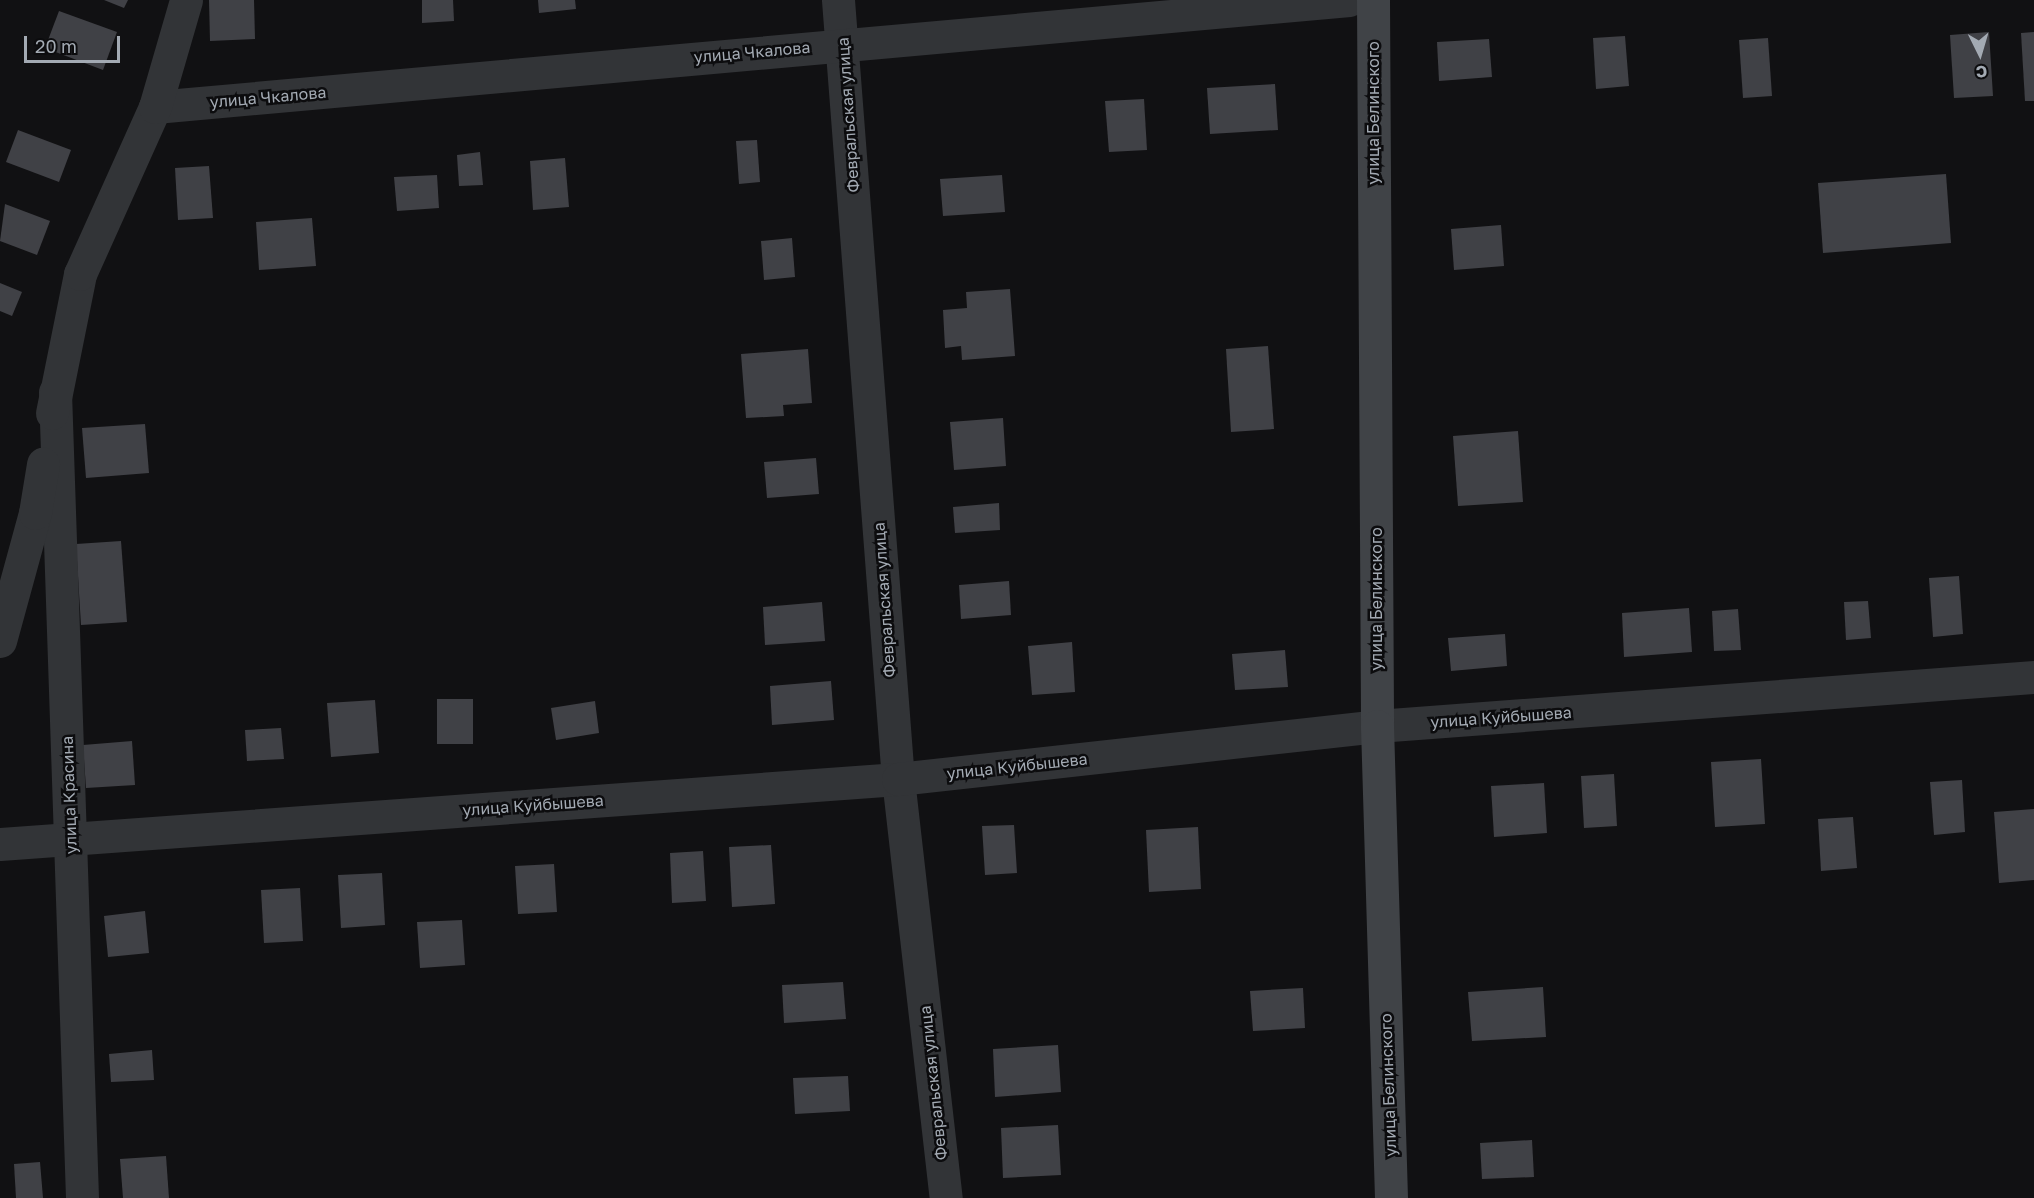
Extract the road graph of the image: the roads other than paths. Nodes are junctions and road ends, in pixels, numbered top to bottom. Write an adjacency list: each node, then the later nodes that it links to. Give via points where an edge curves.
1 (186, 0): 6 (street)
2 (838, 0): 5 (street, Февральская улица)
3 (1349, 0): 5 (street, улица Чкалова)
4 (1373, 0): 10 (street, улица Белинского)
5 (842, 44): 6 (street, улица Чкалова); 11 (street, Февральская улица)
6 (155, 107): 7 (street, via 80,274)
7 (55, 392): 8 (street, via 35,513); 12 (street, улица Красина)
8 (0, 641)
9 (2034, 677): 10 (street, улица Куйбышева)
10 (1377, 726): 11 (street, улица Куйбышева); 16 (street, улица Белинского)
11 (898, 779): 12 (street, улица Куйбышева); 15 (street, Февральская улица)
12 (71, 837): 13 (street, улица Куйбышева); 14 (street, улица Красина)
13 (0, 844)
14 (82, 1198)
15 (946, 1198)
16 (1391, 1198)

